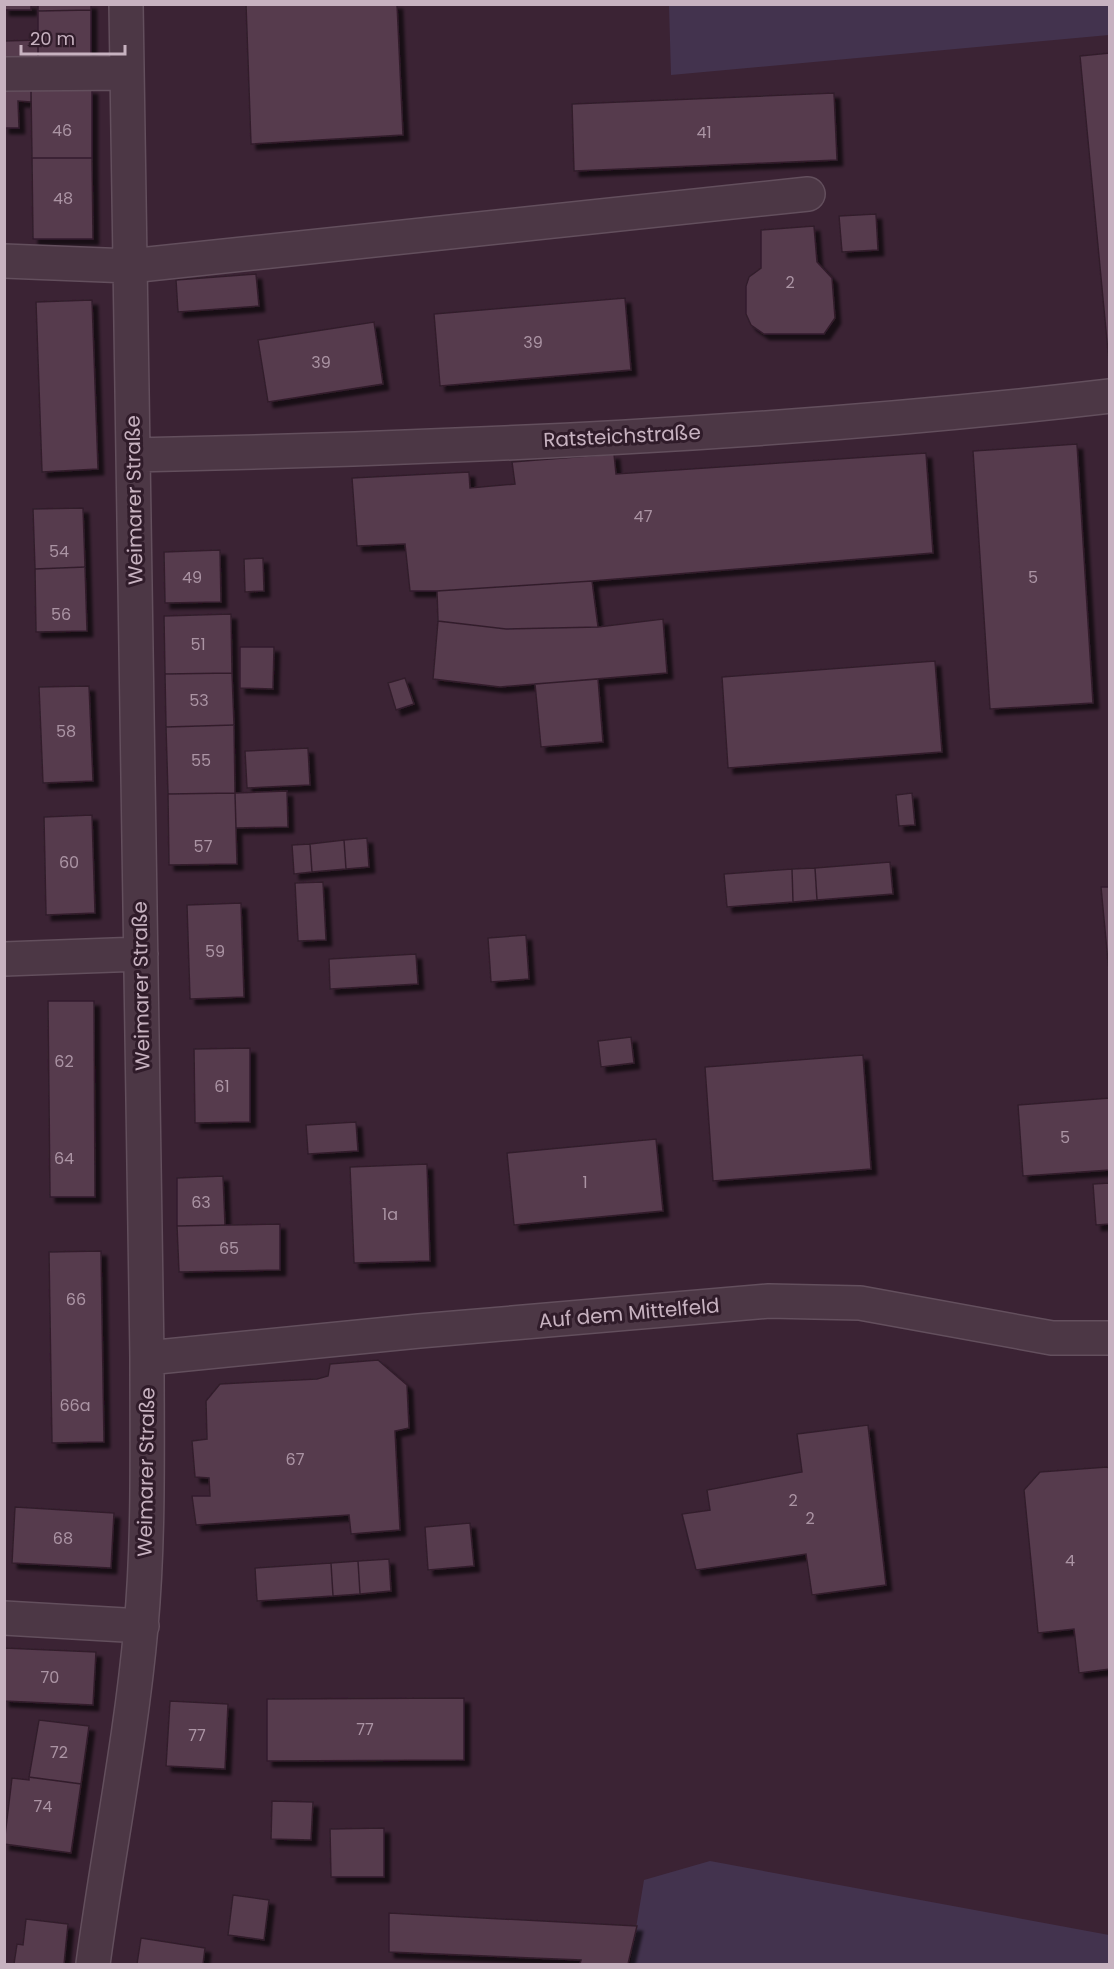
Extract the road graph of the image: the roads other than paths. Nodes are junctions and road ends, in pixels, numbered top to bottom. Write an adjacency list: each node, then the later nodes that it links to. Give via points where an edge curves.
1 (126, 4): 2 (street, Weimarer Straße)
2 (127, 73): 3 (street); 6 (street, Weimarer Straße)
3 (4, 74)
4 (808, 194): 6 (street)
5 (4, 261): 6 (street)
6 (130, 266): 8 (street, Weimarer Straße)
7 (1110, 396): 8 (street, Ratsteichstraße, via 645,436)
8 (133, 455): 9 (street, Weimarer Straße)
9 (141, 954): 10 (street); 12 (street, Weimarer Straße)
10 (4, 959)
11 (1110, 1338): 12 (street, Auf dem Mittelfeld, via 1052,1338 860,1303 769,1301)
12 (147, 1358): 14 (street, Weimarer Straße)
13 (4, 1618): 14 (street)
14 (142, 1626): 15 (street, Weimarer Straße, via 122,1786)
15 (93, 1965)

